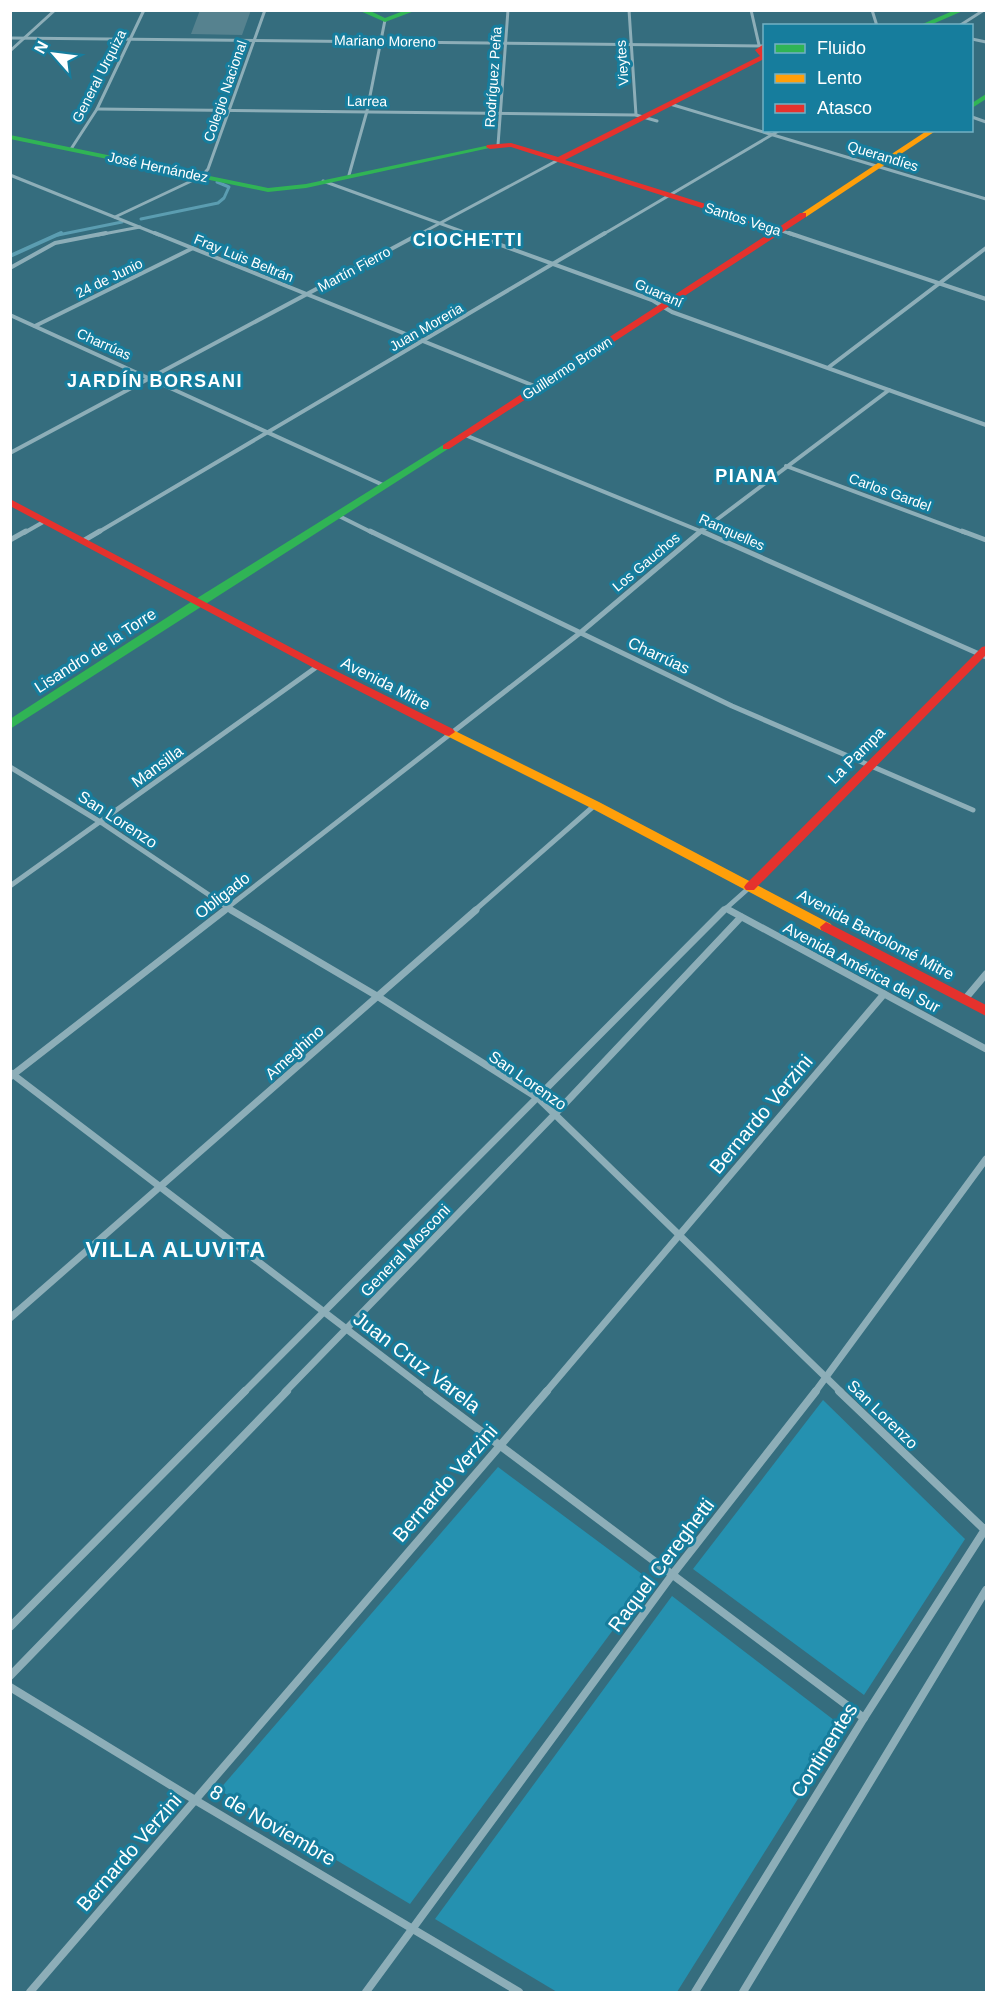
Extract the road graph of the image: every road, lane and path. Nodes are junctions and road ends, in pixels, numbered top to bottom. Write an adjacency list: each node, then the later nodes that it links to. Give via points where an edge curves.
1 (55, 10): 15 (street)
2 (144, 10): 16 (street, General Urquiza)
3 (265, 10): 17 (street, Colegio Nacional)
4 (361, 10): 11 (street)
5 (414, 10): 11 (street)
6 (508, 10): 19 (street, Rodríguez Peña)
7 (629, 10): 20 (street, Vieytes)
8 (751, 10): 22 (street)
9 (962, 10): 12 (street)
10 (984, 10): 13 (street)
11 (385, 20): 18 (street)
12 (926, 24)
13 (962, 24)
14 (10, 38): 15 (street, Mariano Moreno)
15 (25, 38): 16 (street, Mariano Moreno); 21 (street)
16 (130, 39): 17 (street, Mariano Moreno); 26 (street, General Urquiza)
17 (255, 40): 18 (street, Mariano Moreno); 27 (street, Colegio Nacional)
18 (381, 41): 19 (street, Mariano Moreno); 28 (street)
19 (506, 43): 20 (street, Mariano Moreno); 29 (street, Rodríguez Peña)
20 (631, 44): 22 (street, Mariano Moreno); 30 (street, Vieytes)
21 (10, 51)
22 (763, 55): 25 (street, Martín Fierro)
23 (987, 96): 24 (street)
24 (973, 105)
25 (676, 106): 30 (street, Martín Fierro); 32 (street, Querandíes)
26 (97, 109): 27 (street, Larrea); 39 (street, General Urquiza)
27 (231, 110): 28 (street, Larrea); 43 (street, Colegio Nacional)
28 (367, 111): 29 (street, Larrea); 45 (street)
29 (502, 113): 30 (street, Larrea); 38 (street, Rodríguez Peña)
30 (646, 117): 40 (street, Martín Fierro); 41 (street, Martín Fierro)
31 (10, 129): 39 (street, José Hernández)
32 (763, 131)
33 (767, 132): 36 (street, Querandíes)
34 (777, 132): 36 (street, Juan Moreria)
35 (931, 132): 42 (street, Guillermo Brown)
36 (774, 134): 42 (street, Querandíes); 47 (street, Juan Moreria)
37 (10, 136): 39 (street, José Hernández)
38 (498, 145): 40 (street, Santos Vega); 45 (street, José Hernández)
39 (73, 146): 43 (street, José Hernández)
40 (560, 159): 41 (street, Santos Vega); 50 (street, Martín Fierro)
41 (574, 164): 47 (street, Santos Vega)
42 (879, 166): 48 (street, Querandíes); 52 (street, Guillermo Brown)
43 (205, 173): 46 (street, José Hernández, via 261,189); 49 (street)
44 (10, 175): 49 (street, Fray Luis Beltrán)
45 (349, 175): 46 (street, José Hernández)
46 (322, 181): 50 (street, Guaraní)
47 (671, 195): 52 (street, Santos Vega); 55 (street, Juan Moreria)
48 (987, 199)
49 (115, 217): 51 (street, Fray Luis Beltrán)
50 (441, 223): 55 (street, Guaraní); 58 (street, Martín Fierro)
51 (140, 227): 53 (street, Fray Luis Beltrán); 56 (street, via 55,243)
52 (779, 230): 57 (street, Santos Vega); 60 (street, Guillermo Brown)
53 (192, 248): 58 (street, Fray Luis Beltrán); 62 (street, 24 de Junio)
54 (987, 248): 57 (street)
55 (553, 264): 60 (street, Guaraní); 63 (street, Juan Moreria)
56 (10, 267)
57 (939, 283): 59 (street, Santos Vega); 64 (street)
58 (307, 295): 63 (street, Fray Luis Beltrán); 65 (street, Martín Fierro)
59 (987, 299)
60 (663, 306): 64 (street, Guaraní); 66 (street, Guillermo Brown)
61 (10, 315): 62 (street, Charrúas)
62 (35, 326): 65 (street, Charrúas)
63 (425, 341): 66 (street, Fray Luis Beltrán); 70 (street, Juan Moreria)
64 (829, 367): 67 (street, Guaraní)
65 (151, 378): 70 (street, Charrúas); 72 (street, Martín Fierro)
66 (537, 387): 71 (street, Guillermo Brown)
67 (889, 390): 69 (street, Guaraní); 73 (street, Los Gauchos)
68 (987, 418): 69 (street)
69 (984, 424)
70 (267, 432): 74 (street, Charrúas); 81 (street, Juan Moreria)
71 (465, 435): 74 (street, Guillermo Brown); 78 (street, Ranquelles)
72 (10, 453)
73 (786, 466): 78 (street, Los Gauchos); 80 (street, Carlos Gardel)
74 (383, 485): 76 (street, Guillermo Brown)
75 (10, 502): 77 (street, Avenida Mitre)
76 (337, 515): 82 (street, Guillermo Brown); 83 (street, Charrúas)
77 (45, 521): 79 (street); 81 (street, Avenida Mitre)
78 (701, 531): 83 (street, Los Gauchos); 84 (street, Ranquelles)
79 (10, 540)
80 (987, 540)
81 (83, 541): 82 (street, Avenida Mitre)
82 (198, 602): 85 (street, Avenida Mitre); 86 (street, Lisandro de la Torre)
83 (580, 633): 87 (street, Los Gauchos); 89 (street, Charrúas)
84 (985, 654): 89 (street, La Pampa)
85 (318, 666): 87 (street, Avenida Mitre); 92 (street, Mansilla)
86 (10, 725)
87 (449, 733): 90 (street, Avenida Mitre); 95 (street, Obligado)
88 (10, 767): 92 (street, San Lorenzo)
89 (867, 768): 91 (street, Charrúas); 94 (street, La Pampa)
90 (595, 805): 94 (street, Avenida Mitre); 100 (street, Ameghino)
91 (973, 810)
92 (102, 823): 93 (street, Mansilla); 95 (street, San Lorenzo)
93 (10, 886)
94 (750, 887): 96 (street, General Mosconi); 101 (street, Avenida Bartolomé Mitre)
95 (228, 908): 100 (street, San Lorenzo); 104 (street, Obligado)
96 (726, 908): 97 (street, Avenida América del Sur); 105 (street, General Mosconi)
97 (741, 917): 99 (street, Avenida América del Sur); 106 (street, General Mosconi)
98 (987, 974): 101 (street)
99 (884, 994): 103 (street, Avenida América del Sur); 109 (street, Bernardo Verzini)
100 (377, 996): 105 (street, San Lorenzo); 108 (street, Ameghino)
101 (964, 999): 102 (street, Avenida Bartolomé Mitre)
102 (987, 1011)
103 (987, 1048)
104 (12, 1075): 108 (street, Juan Cruz Varela)
105 (538, 1098): 106 (street, San Lorenzo); 110 (street, General Mosconi)
106 (556, 1113): 109 (street, San Lorenzo); 112 (street, General Mosconi)
107 (987, 1159): 113 (street, Raquel Cereghetti)
108 (160, 1189): 110 (street, Juan Cruz Varela); 111 (street, Ameghino)
109 (680, 1236): 113 (street, San Lorenzo); 114 (street, Bernardo Verzini)
110 (322, 1312): 112 (street, Juan Cruz Varela); 118 (street, General Mosconi)
111 (10, 1318)
112 (347, 1330): 114 (street, Juan Cruz Varela); 119 (street, General Mosconi)
113 (826, 1378): 115 (street, San Lorenzo); 116 (street, Raquel Cereghetti)
114 (500, 1444): 116 (street, Juan Cruz Varela); 122 (street, Bernardo Verzini)
115 (986, 1530): 121 (street, Continentes)
116 (672, 1575): 121 (street, Juan Cruz Varela); 123 (street, Raquel Cereghetti)
117 (987, 1590): 128 (street)
118 (10, 1627)
119 (10, 1676)
120 (10, 1687): 122 (street, 8 de Noviembre)
121 (864, 1718): 127 (street, Continentes)
122 (195, 1800): 123 (street, 8 de Noviembre); 124 (street, Bernardo Verzini)
123 (414, 1929): 125 (street, Raquel Cereghetti); 126 (street, 8 de Noviembre)
124 (30, 1992)
125 (366, 1992)
126 (519, 1992)
127 (695, 1992)
128 (743, 1992)

